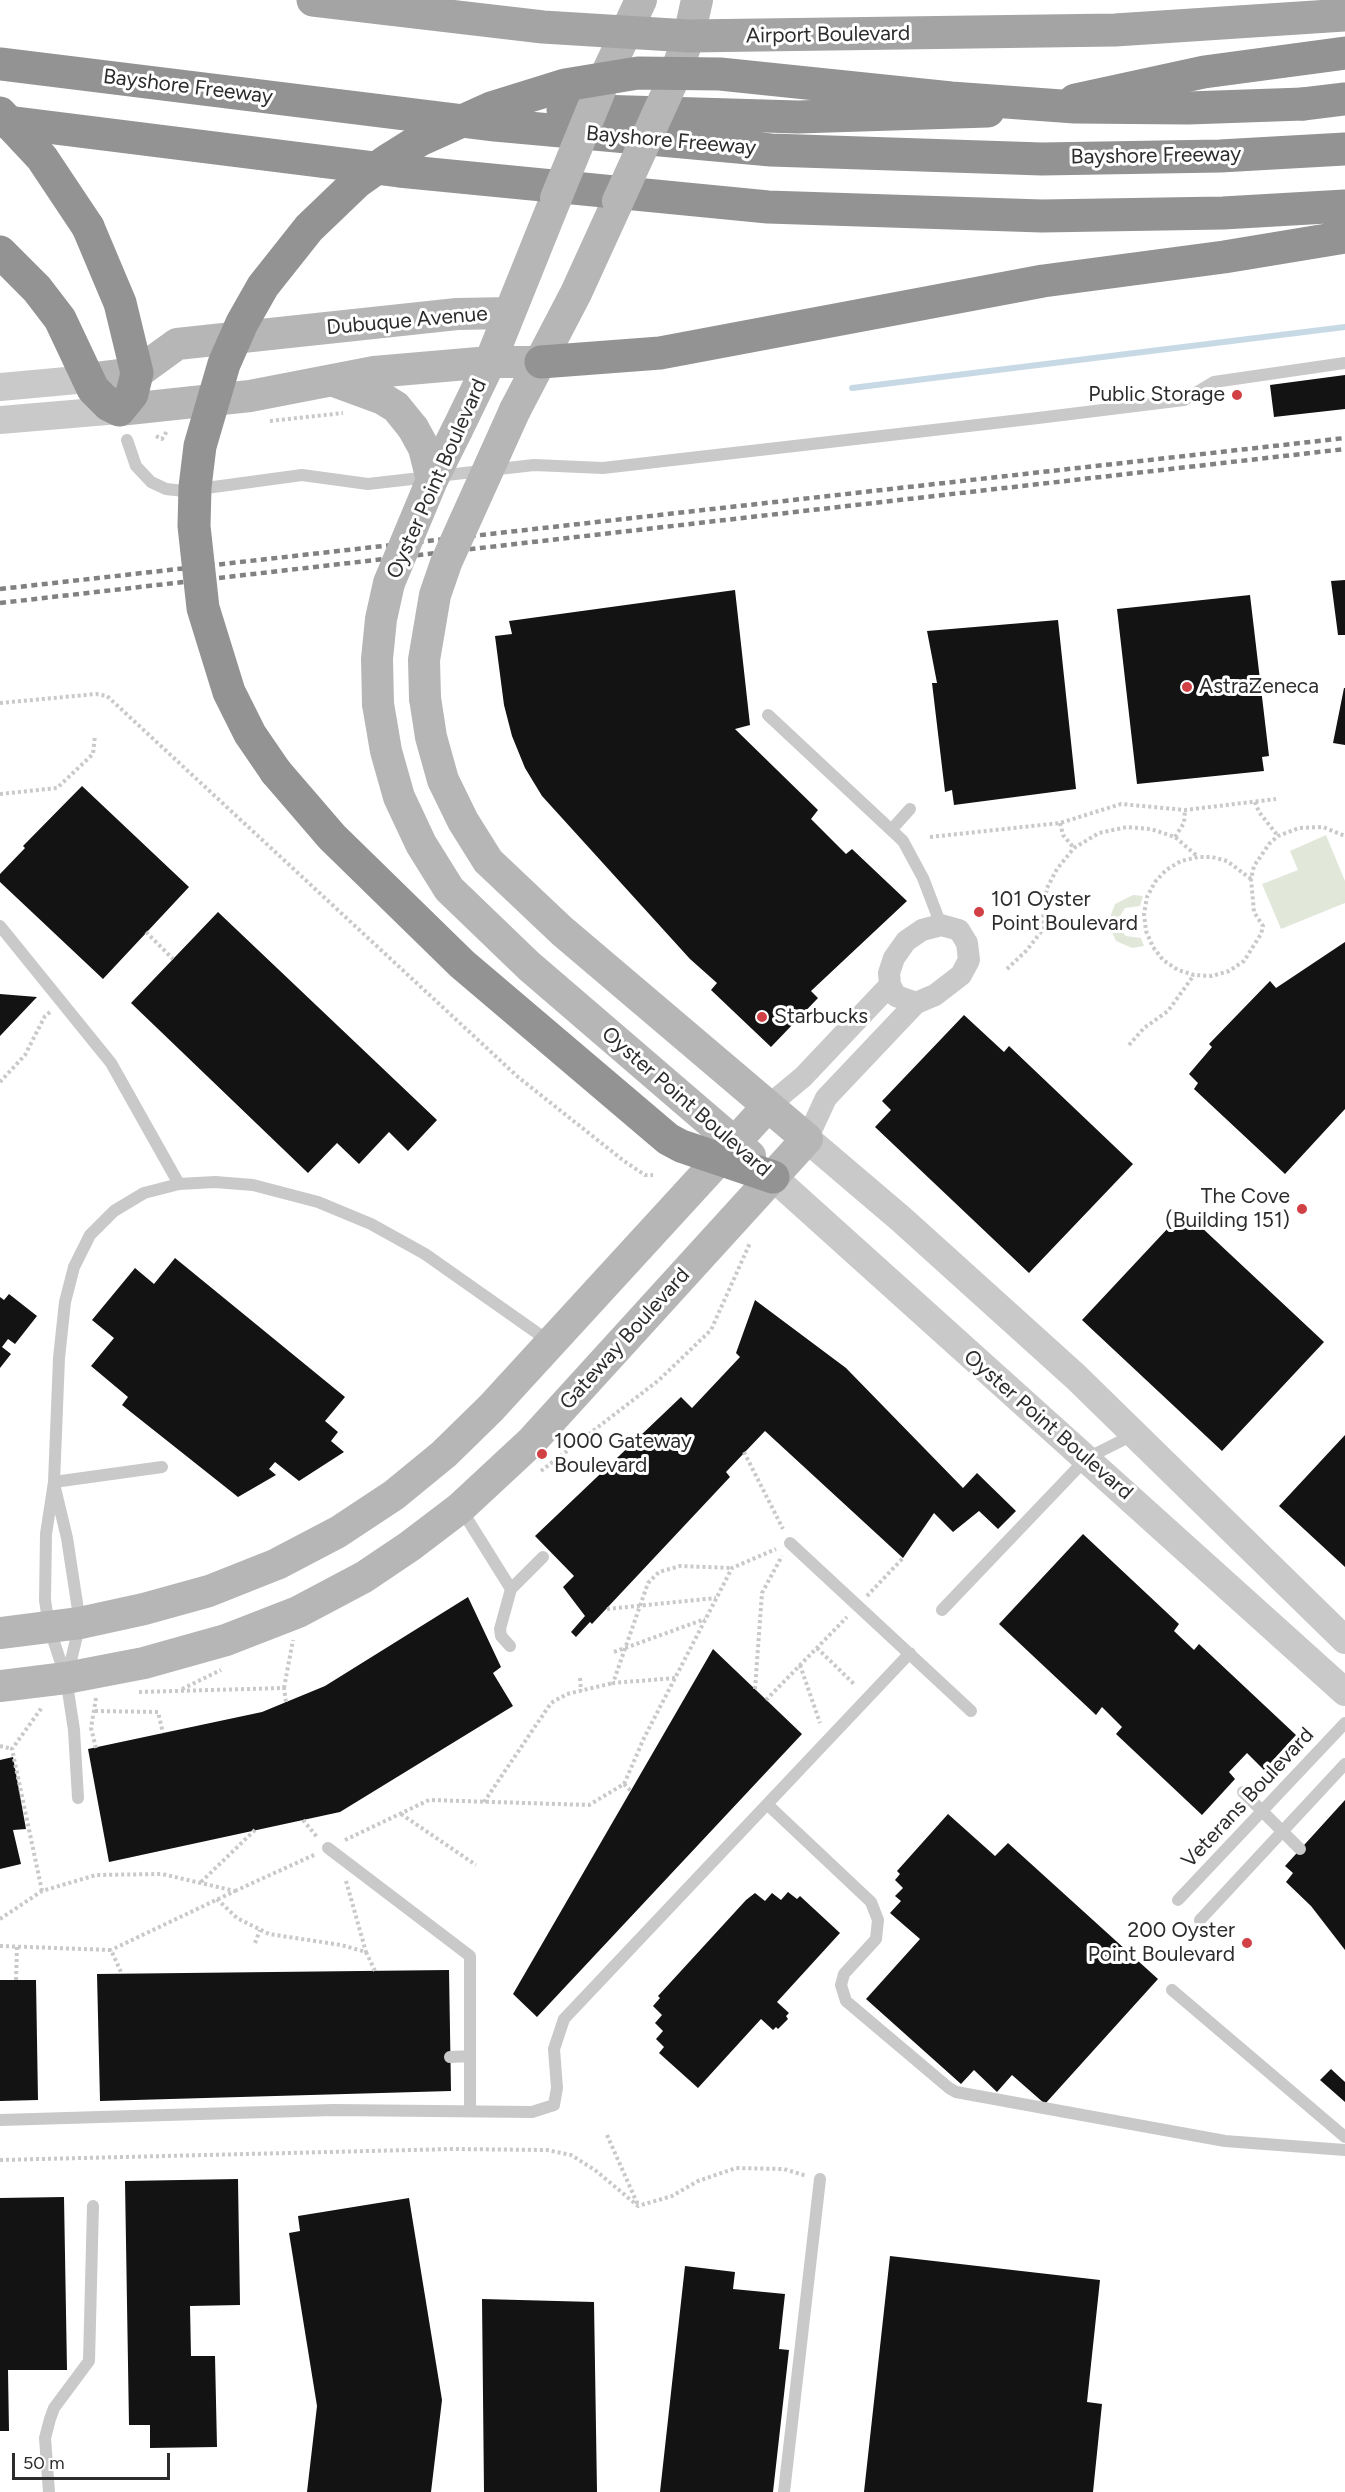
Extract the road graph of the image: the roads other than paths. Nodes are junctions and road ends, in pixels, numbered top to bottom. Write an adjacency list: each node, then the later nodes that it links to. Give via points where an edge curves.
1 (313, 0): 5 (main road, Airport Boulevard)
2 (642, 0): 5 (main road, Oyster Point Boulevard)
3 (697, 0): 6 (main road, Oyster Point Boulevard)
4 (1345, 15): 6 (main road, Airport Boulevard, via 1115,30)
5 (625, 34): 6 (main road, Airport Boulevard); 17 (main road, Oyster Point Boulevard, bridge)
6 (689, 36): 19 (main road, Oyster Point Boulevard, bridge, via 673,80)
7 (1345, 53): 10 (highway, via 1204,72 1032,108 973,113 798,117)
8 (0, 64): 10 (highway, Bayshore Freeway)
9 (1345, 99): 37 (highway, bridge, via 1200,108 1075,107 720,74 638,74 565,85 491,108 420,140 388,160 357,182 309,228 263,286 225,364 200,446 195,487 194,526 203,608 229,692 250,734 302,805 364,870 517,1013 668,1139 681,1146)
10 (311, 103): 13 (highway, Bayshore Freeway, via 589,134 793,151 1042,159)
11 (0, 113): 21 (highway, bridge, via 42,158 88,227 120,303)
12 (0, 121): 14 (highway, via 399,171 768,207 1042,216)
13 (1345, 149)
14 (1345, 206)
15 (1345, 237): 19 (highway, via 1042,281 660,353)
16 (0, 252): 22 (highway, via 60,319)
17 (509, 313): 18 (main road, Oyster Point Boulevard); 19 (main road, Dubuque Avenue); 21 (main road, Dubuque Avenue, via 457,314 177,344)
18 (490, 362): 19 (main road); 23 (main road, via 374,372); 27 (main road, Oyster Point Boulevard, bridge)
19 (541, 362): 35 (main road, Oyster Point Boulevard, bridge, via 515,410 435,595 424,660 425,699 430,737 443,780 488,861 562,931)
20 (1345, 363): 26 (lane, via 1214,382 1184,400 1060,416 603,468 534,465 368,484 302,475 166,489 151,482 136,466)
21 (137, 373): 22 (main road, Dubuque Avenue); 26 (highway)
22 (88, 379): 24 (street, Dubuque Avenue); 26 (highway)
23 (334, 381): 26 (main road); 27 (main road, bridge, via 396,407 424,448)
24 (0, 387)
25 (0, 420): 26 (street)
26 (123, 425)
27 (432, 480): 37 (main road, Oyster Point Boulevard, bridge, via 402,548 385,601 377,658 378,704 399,797 421,844 449,889)
28 (768, 715): 30 (lane)
29 (910, 809): 30 (lane)
30 (892, 829): 31 (lane, via 923,878)
31 (941, 925): 33 (street, via 922,930 906,941 894,958); 34 (street, via 959,930 967,943 969,960 950,985)
32 (0, 926): 39 (lane, via 111,1063)
33 (890, 984): 34 (street, via 896,996); 35 (street, via 803,1077)
34 (916, 1003): 36 (street, via 826,1098)
35 (768, 1106): 36 (main road, Oyster Point Boulevard); 37 (main road)
36 (807, 1139): 38 (main road, Gateway Boulevard); 41 (street, Oyster Point Boulevard, via 1076,1377)
37 (728, 1150): 38 (highway); 40 (main road)
38 (773, 1177): 42 (street, Oyster Point Boulevard); 45 (main road, Gateway Boulevard, via 551,1421)
39 (179, 1184): 40 (lane, via 253,1185 318,1202 371,1224 458,1275); 44 (lane, via 144,1193 114,1211 90,1235 74,1267 65,1302 59,1358)
40 (552, 1343): 50 (main road, via 444,1454 394,1495 338,1532 277,1564 209,1591)
41 (1133, 1435): 42 (lane); 53 (street, Oyster Point Boulevard)
42 (1087, 1458): 49 (lane); 58 (street, Oyster Point Boulevard)
43 (162, 1467): 44 (lane)
44 (54, 1482): 50 (lane); 51 (lane, via 46,1534 45,1600)
45 (460, 1508): 48 (lane); 57 (main road, Gateway Boulevard, via 364,1577 298,1612 226,1640)
46 (790, 1543): 55 (lane)
47 (543, 1557): 48 (lane)
48 (511, 1589): 54 (lane, via 500,1629 501,1636)
49 (942, 1610)
50 (80, 1623): 51 (main road); 57 (lane)
51 (49, 1627): 52 (main road); 57 (lane)
52 (0, 1633)
53 (1345, 1640)
54 (513, 1643)
55 (910, 1653): 59 (lane); 64 (lane)
56 (0, 1686): 57 (main road, Gateway Boulevard)
57 (58, 1688): 63 (lane, via 74,1730)
58 (1345, 1692)
59 (971, 1711)
60 (1345, 1723): 65 (lane, Veterans Boulevard)
61 (1345, 1764): 66 (lane)
62 (1242, 1792): 65 (lane)
63 (78, 1798)
64 (768, 1804): 74 (lane, via 564,2019 554,2049 558,2088 554,2105 532,2112); 77 (lane, via 871,1902 878,1920 876,1939 844,1974 841,1985 846,2001 949,2088 1225,2141)
65 (1262, 1812): 66 (lane); 69 (lane, Veterans Boulevard)
66 (1282, 1832): 68 (lane); 70 (lane)
67 (328, 1848): 72 (lane, via 470,1956)
68 (1300, 1849)
69 (1179, 1900)
70 (1200, 1920)
71 (1172, 1990): 76 (lane)
72 (470, 2056): 73 (lane); 74 (lane)
73 (450, 2057)
74 (470, 2111): 75 (lane, via 333,2110)
75 (0, 2120)
76 (1345, 2137)
77 (1345, 2150)
78 (820, 2179): 81 (lane)
79 (93, 2206): 80 (lane, via 89,2361 54,2408 47,2428)
80 (49, 2492)
81 (784, 2492)

